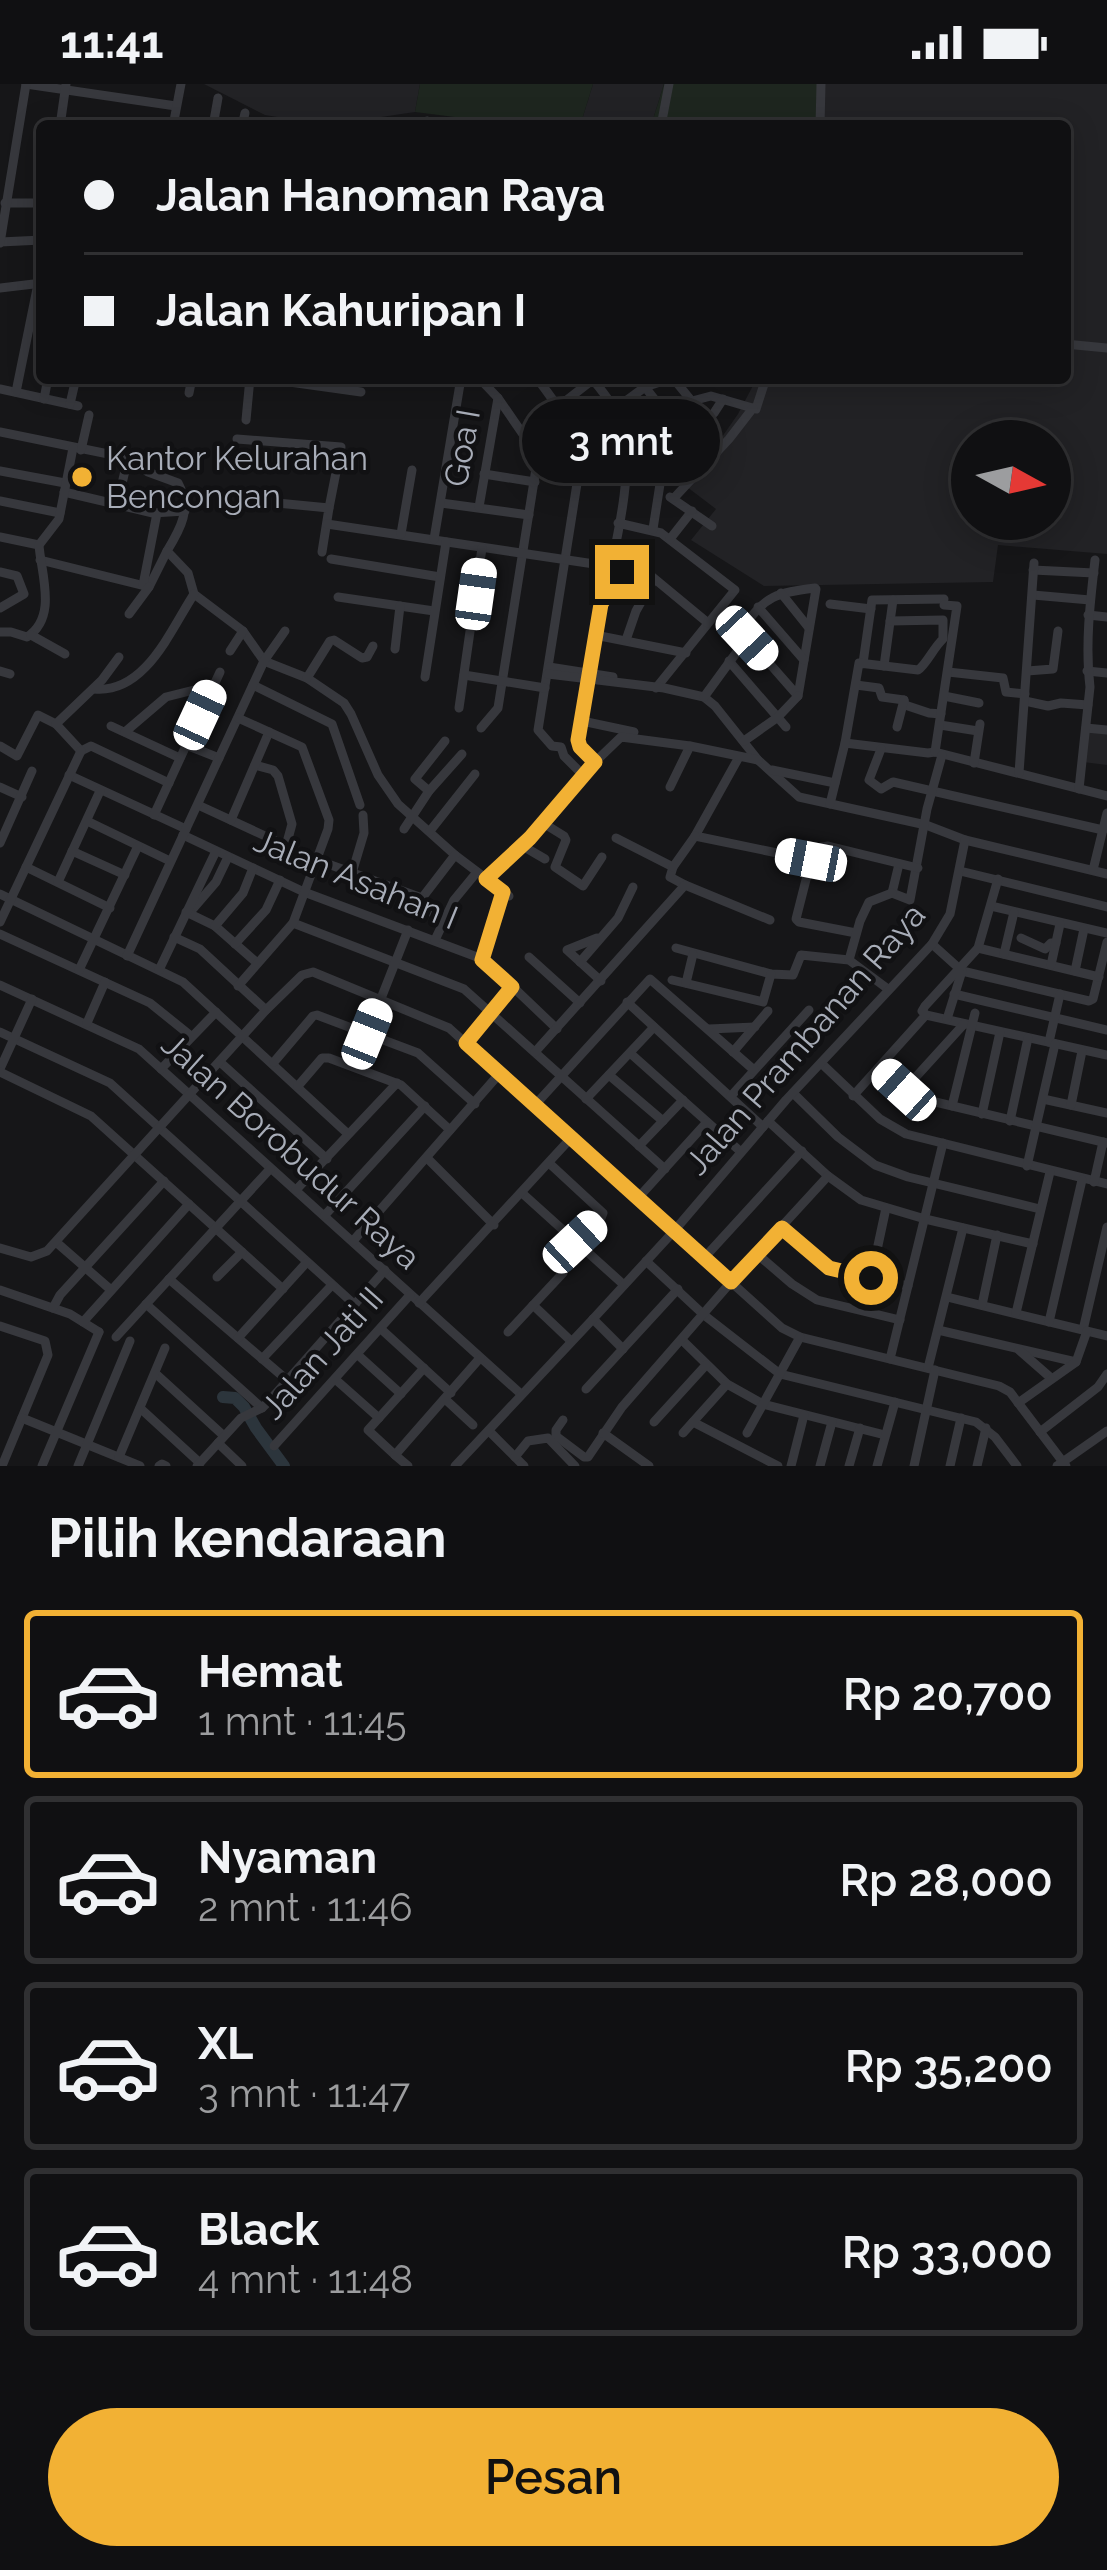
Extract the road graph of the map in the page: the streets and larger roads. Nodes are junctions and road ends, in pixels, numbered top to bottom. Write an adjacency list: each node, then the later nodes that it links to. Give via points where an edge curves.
1 (26, 84): 6 (street); 18 (street)
2 (142, 84): 8 (street)
3 (181, 84): 9 (street)
4 (669, 84): 15 (street)
5 (821, 84): 16 (street)
6 (65, 87): 8 (street); 11 (street)
7 (218, 98): 13 (street)
8 (139, 100): 9 (street)
9 (176, 106): 12 (street)
10 (245, 113): 14 (street)
11 (61, 120)
12 (174, 120)
13 (214, 120)
14 (243, 120)
15 (662, 120)
16 (820, 120)
17 (0, 135): 18 (street)
18 (17, 139): 19 (street)
19 (5, 179): 21 (street)
20 (36, 204): 21 (street)
21 (3, 211): 23 (street)
22 (36, 240): 23 (street)
23 (0, 242)
24 (36, 284): 25 (street)
25 (0, 288)
26 (36, 302): 44 (street)
27 (1071, 345): 28 (street)
28 (1107, 348)
29 (47, 384): 48 (street)
30 (76, 384): 48 (street, via 74,405)
31 (191, 384): 46 (street)
32 (249, 384): 55 (street)
33 (306, 384): 45 (street)
34 (460, 384): 73 (street)
35 (485, 384): 47 (street)
36 (541, 384): 51 (street)
37 (587, 384): 51 (street)
38 (597, 384): 53 (street)
39 (654, 384): 42 (street)
40 (677, 384): 50 (street)
41 (761, 384): 52 (street)
42 (645, 387): 53 (street); 56 (street)
43 (0, 389): 44 (street)
44 (16, 392): 48 (street)
45 (361, 392)
46 (189, 393)
47 (498, 398): 66 (street, Goa I); 67 (street, via 537,451)
48 (44, 399)
49 (723, 399): 50 (street); 52 (street); 57 (street)
50 (692, 401): 57 (street)
51 (559, 406): 96 (street, via 582,452)
52 (752, 408): 70 (street)
53 (615, 409): 82 (street, via 627,455)
54 (88, 415): 61 (street)
55 (246, 420)
56 (670, 420): 60 (street); 63 (street)
57 (707, 420): 60 (street)
58 (0, 432): 61 (street)
59 (237, 440): 76 (street, via 341,447)
60 (687, 441): 63 (street)
61 (77, 449): 62 (street); 68 (street)
62 (128, 458): 74 (street); 77 (street, via 178,483)
63 (664, 465): 69 (street)
64 (412, 470): 86 (street)
65 (0, 471): 68 (street)
66 (484, 474): 67 (street); 75 (street, Goa I)
67 (535, 482): 81 (street)
68 (64, 488): 74 (street); 79 (street)
69 (658, 496): 70 (street); 85 (street)
70 (674, 498): 78 (street)
71 (0, 501): 79 (street)
72 (277, 503): 76 (street)
73 (441, 503): 75 (street); 89 (street)
74 (117, 505): 80 (street)
75 (478, 507): 81 (street)
76 (329, 508): 83 (street)
77 (185, 511): 80 (street); 92 (street)
78 (692, 511): 84 (street); 88 (street)
79 (60, 513): 90 (street)
80 (157, 513): 103 (street)
81 (529, 515): 93 (street)
82 (618, 523): 85 (street); 97 (street)
83 (327, 524): 86 (street); 101 (street, via 326,555)
84 (712, 526)
85 (653, 529): 88 (street)
86 (401, 534): 89 (street)
87 (0, 536): 90 (street)
88 (670, 539): 122 (street, via 735,590)
89 (440, 540): 91 (street); 101 (street)
90 (39, 545): 94 (street)
91 (482, 548): 93 (street); 149 (street)
92 (167, 551): 103 (street); 105 (street, via 188,573)
93 (522, 554): 96 (street); 153 (street)
94 (40, 560): 103 (street); 129 (street, via 47,600)
95 (1095, 560): 100 (street)
96 (565, 562): 97 (street); 143 (street)
97 (611, 567): 98 (street)
98 (624, 568): 102 (street); 130 (street, via 605,594)
99 (0, 572): 114 (street, via 17,576 24,591)
100 (1094, 573): 106 (street, via 1034,567); 110 (street)
101 (440, 577): 116 (street)
102 (654, 579): 122 (street); 131 (street)
103 (146, 586): 117 (street)
104 (781, 593): 113 (street); 123 (street); 123 (street, via 815,588)
105 (194, 594): 124 (street); 158 (street, via 145,668 118,688)
106 (1033, 595): 110 (street); 144 (street)
107 (338, 597): 112 (street)
108 (945, 598): 109 (street); 120 (street); 147 (street, via 957,606)
109 (893, 600): 115 (street, via 873,600); 121 (street)
110 (1090, 600): 118 (street)
111 (830, 604): 115 (street)
112 (400, 606): 116 (street); 133 (street)
113 (758, 607): 128 (street); 138 (street)
114 (0, 608)
115 (871, 609): 141 (street)
116 (434, 611): 151 (street)
117 (129, 614)
118 (1088, 615): 119 (street); 145 (street)
119 (1107, 617)
120 (943, 620): 121 (street); 142 (street, via 944,639 923,667)
121 (890, 621): 142 (street)
122 (708, 623): 135 (street)
123 (809, 628): 138 (street)
124 (243, 631): 134 (street); 139 (street)
125 (285, 631): 139 (street)
126 (1058, 631): 144 (street, via 1053,669)
127 (0, 632): 129 (street)
128 (745, 634): 140 (street); 160 (street)
129 (31, 635): 136 (street)
130 (595, 635): 131 (street); 150 (street)
131 (626, 640): 135 (street)
132 (373, 646): 152 (street, via 362,658 331,640)
133 (395, 649)
134 (230, 651)
135 (686, 653): 157 (street)
136 (65, 654)
137 (119, 657): 158 (street)
138 (804, 660): 160 (street)
139 (264, 661): 152 (street); 155 (street)
140 (729, 661): 162 (street); 168 (street)
141 (861, 663): 142 (street); 156 (street)
142 (884, 666)
143 (548, 671): 150 (street); 159 (street)
144 (1027, 671): 163 (street)
145 (1087, 671): 148 (street); 166 (street)
146 (220, 672): 154 (street)
147 (948, 672): 161 (street); 163 (street, via 1003,678 1006,692)
148 (1107, 673)
149 (464, 675): 153 (street); 167 (street)
150 (588, 676): 157 (street); 171 (street)
151 (425, 677)
152 (307, 678): 217 (street, via 348,708 378,775)
153 (502, 681): 159 (street); 176 (street, via 498,708)
154 (214, 685): 179 (street, via 166,697); 185 (street)
155 (254, 685): 169 (street); 249 (street, via 332,724 362,810)
156 (856, 685): 164 (street); 183 (street)
157 (659, 687): 162 (street)
158 (94, 688): 172 (street)
159 (545, 688): 202 (street, via 538,730)
160 (798, 696): 168 (street)
161 (944, 696): 165 (street); 170 (street)
162 (704, 697): 182 (street)
163 (1025, 698): 166 (street); 199 (street)
164 (904, 700): 170 (street); 175 (street)
165 (979, 703)
166 (1088, 705): 177 (street)
167 (459, 708)
168 (778, 716): 174 (street); 182 (street)
169 (238, 718): 180 (street); 193 (street)
170 (940, 720): 189 (street); 196 (street, via 979,728)
171 (582, 722): 194 (street); 195 (street, via 578,743)
172 (56, 724): 184 (street, via 38,715 16,756); 188 (street)
173 (111, 726): 179 (street)
174 (786, 727)
175 (897, 727)
176 (481, 728)
177 (1085, 728): 178 (street); 207 (street)
178 (1107, 730)
179 (124, 732): 192 (street)
180 (269, 732): 197 (street); 239 (street, via 301,746 309,763 329,823)
181 (445, 741): 210 (street, via 415,779)
182 (743, 741): 194 (street)
183 (845, 743): 187 (street); 204 (street)
184 (0, 746)
185 (186, 746): 192 (street); 193 (street)
186 (690, 746): 191 (street); 195 (street, via 623,736); 206 (street)
187 (881, 749): 189 (street); 208 (street, via 871,783)
188 (81, 751): 200 (street); 203 (street, via 91,746)
189 (939, 753): 196 (street); 208 (street)
190 (461, 754): 210 (street)
191 (739, 757): 194 (street); 226 (street)
192 (180, 758): 203 (street)
193 (219, 758): 214 (street)
194 (759, 761): 204 (street); 213 (street, via 794,795)
195 (595, 762): 202 (street)
196 (974, 763): 199 (street)
197 (255, 765): 218 (street); 232 (street, via 276,772 292,824)
198 (32, 771): 212 (street)
199 (1019, 773): 207 (street)
200 (69, 775): 209 (street, Jalan Asahan I); 243 (street)
201 (475, 775): 223 (street)
202 (583, 776): 220 (street)
203 (169, 783): 216 (street)
204 (835, 783): 213 (street)
205 (0, 787): 212 (street)
206 (670, 787)
207 (1079, 789): 211 (street)
208 (933, 790): 221 (street); 225 (street)
209 (100, 791): 216 (street, Jalan Asahan I); 219 (street)
210 (429, 791): 217 (street)
211 (1107, 796)
212 (22, 797): 229 (street)
213 (830, 804): 221 (street)
214 (198, 806): 218 (street); 224 (street)
215 (1107, 813): 225 (street)
216 (154, 815): 224 (street, Jalan Asahan I)
217 (412, 818): 222 (street); 223 (street)
218 (231, 820): 232 (street)
219 (87, 821): 231 (street); 234 (street)
220 (543, 823): 230 (street); 237 (street, via 566,840 555,867 583,886)
221 (926, 825): 228 (street); 246 (street)
222 (404, 829)
223 (430, 831): 235 (street)
224 (184, 832): 233 (street, Jalan Asahan I); 241 (street)
225 (1104, 835): 247 (street)
226 (695, 836): 240 (street); 244 (street)
227 (616, 838): 244 (street)
228 (965, 840): 247 (street); 248 (street, Jalan Prambanan Raya)
229 (0, 843)
230 (521, 845): 238 (street); 252 (street)
231 (138, 846): 241 (street); 251 (street)
232 (286, 846): 239 (street)
233 (216, 850): 236 (street, Jalan Asahan I); 257 (street)
234 (72, 851): 251 (street); 255 (street)
235 (455, 855): 252 (street); 262 (street)
236 (228, 856): 245 (street, Jalan Asahan I); 257 (street)
237 (602, 857)
238 (544, 859)
239 (316, 860): 249 (street); 259 (street)
240 (811, 860): 242 (street, via 821,845); 276 (street, via 796,919)
241 (170, 861): 291 (street)
242 (899, 864): 246 (street); 260 (street)
243 (26, 866): 255 (street); 261 (street)
244 (673, 867): 256 (street, via 670,877)
245 (253, 868): 254 (street, Jalan Asahan I); 273 (street)
246 (918, 868): 260 (street, via 911,899)
247 (1093, 870): 250 (street)
248 (960, 871): 253 (street); 286 (street, Jalan Prambanan Raya, via 950,914)
249 (352, 873): 262 (street)
250 (1107, 874)
251 (125, 875): 265 (street)
252 (482, 876): 272 (street, via 454,900); 294 (street, via 506,894)
253 (998, 879): 263 (street); 264 (street)
254 (280, 880): 259 (street, Jalan Asahan I); 285 (street)
255 (58, 882): 265 (street)
256 (685, 885): 268 (street); 306 (street)
257 (205, 886): 267 (street)
258 (634, 887): 279 (street)
259 (304, 892): 270 (street); 275 (street, Jalan Asahan I)
260 (892, 893): 276 (street, via 869,902)
261 (6, 896): 269 (street); 282 (street)
262 (422, 898): 272 (street)
263 (991, 906): 266 (street); 288 (street)
264 (1107, 907)
265 (110, 908): 282 (street)
266 (1014, 912): 271 (street); 290 (street)
267 (187, 913): 273 (street); 278 (street)
268 (770, 920)
269 (0, 922)
270 (292, 923): 295 (street); 296 (street)
271 (1060, 924): 274 (street); 284 (street)
272 (441, 925): 283 (street)
273 (214, 926): 285 (street)
274 (1084, 929): 281 (street); 302 (street)
275 (408, 930): 283 (street, Jalan Asahan I); 296 (street)
276 (856, 933): 293 (street)
277 (0, 934): 299 (street)
278 (174, 937): 300 (street); 310 (street, via 200,949)
279 (601, 937): 297 (street); 297 (street, via 567,950)
280 (1021, 938): 284 (street, via 1045,950)
281 (1107, 938): 304 (street)
282 (94, 940): 291 (street); 299 (street)
283 (435, 940): 294 (street, Jalan Asahan I)
284 (1056, 943): 298 (street)
285 (235, 944): 295 (street)
286 (932, 944): 301 (street); 312 (street, Jalan Prambanan Raya)
287 (676, 948): 289 (street)
288 (978, 948): 290 (street); 301 (street)
289 (693, 953): 303 (street); 308 (street)
290 (1004, 954): 298 (street)
291 (127, 956): 300 (street)
292 (529, 956): 318 (street)
293 (848, 959): 303 (street, via 800,955 793,974); 312 (street)
294 (482, 960): 311 (street, Jalan Asahan I)
295 (256, 962): 310 (street)
296 (396, 962): 315 (street); 323 (street, via 464,988)
297 (580, 962): 306 (street)
298 (1051, 964): 302 (street)
299 (79, 970): 307 (street)
300 (158, 970): 322 (street)
301 (960, 970): 313 (street); 314 (street); 325 (street, via 923,1009)
302 (1075, 971): 304 (street)
303 (771, 974): 308 (street, via 763,1003)
304 (1099, 977): 314 (street, via 1091,1001)
305 (672, 980): 308 (street)
306 (601, 981): 318 (street)
307 (105, 982): 328 (street); 338 (street, via 159,1008)
308 (686, 983)
309 (0, 985): 316 (street, Jalan Borobudur Raya)
310 (238, 986): 319 (street)
311 (512, 987): 323 (street); 332 (street, Jalan Asahan I)
312 (888, 989): 351 (street, Jalan Prambanan Raya)
313 (954, 994): 326 (street); 327 (street)
314 (1060, 994): 326 (street)
315 (381, 998): 319 (street, via 307,972); 337 (street); 342 (street)
316 (32, 999): 328 (street, Jalan Borobudur Raya); 340 (street)
317 (627, 1002): 330 (street); 333 (street, via 653,979); 358 (street)
318 (580, 1003): 332 (street)
319 (266, 1010): 339 (street)
320 (808, 1010): 355 (street)
321 (768, 1011): 331 (street)
322 (215, 1012): 338 (street); 339 (street)
323 (490, 1012): 342 (street); 345 (street)
324 (975, 1013): 329 (street)
325 (926, 1015): 327 (street); 352 (street)
326 (1054, 1018): 334 (street); 343 (street)
327 (947, 1019): 329 (street)
328 (87, 1023): 354 (street, Jalan Borobudur Raya)
329 (967, 1025): 336 (street); 361 (street); 373 (street)
330 (654, 1027): 347 (street); 364 (street)
331 (755, 1027): 333 (street); 346 (street)
332 (557, 1029): 345 (street)
333 (709, 1029): 346 (street)
334 (1107, 1030)
335 (0, 1032): 340 (street)
336 (1000, 1033): 341 (street); 375 (street)
337 (367, 1034): 350 (street, via 315,1015); 369 (street, via 424,1056)
338 (191, 1036): 354 (street)
339 (242, 1036): 349 (street); 350 (street)
340 (14, 1039): 353 (street); 381 (street, via 106,1081)
341 (1028, 1039): 343 (street); 377 (street)
342 (466, 1043): 356 (street)
343 (1052, 1043): 344 (street); 367 (street)
344 (1082, 1051): 348 (street); 371 (street)
345 (536, 1052): 358 (street)
346 (733, 1052): 355 (street)
347 (630, 1053): 357 (street); 368 (street)
348 (1107, 1055)
349 (220, 1062): 363 (street); 392 (street)
350 (274, 1062): 360 (street)
351 (821, 1064): 362 (street, Jalan Prambanan Raya); 365 (street)
352 (880, 1068): 361 (street); 365 (street)
353 (0, 1070): 390 (street, via 83,1111)
354 (161, 1070): 363 (street, Jalan Borobudur Raya)
355 (754, 1070): 364 (street)
356 (500, 1073): 369 (street); 370 (street)
357 (609, 1075): 366 (street); 376 (street)
358 (562, 1076): 366 (street); 370 (street)
359 (397, 1084): 360 (street, via 323,1057); 372 (street); 383 (street)
360 (298, 1085): 383 (street)
361 (904, 1090): 373 (street)
362 (793, 1093): 379 (street, Jalan Prambanan Raya); 401 (street, via 875,1165)
363 (189, 1096): 381 (street); 395 (street, Jalan Borobudur Raya)
364 (731, 1096): 379 (street)
365 (853, 1096): 385 (street, via 893,1128)
366 (586, 1099): 387 (street)
367 (1043, 1099): 371 (street); 380 (street)
368 (683, 1100): 376 (street); 378 (street)
369 (475, 1104): 382 (street)
370 (535, 1105): 384 (street)
371 (1071, 1105): 374 (street)
372 (425, 1106): 382 (street); 410 (street)
373 (952, 1106): 375 (street)
374 (1107, 1113)
375 (982, 1114): 377 (street)
376 (663, 1121): 387 (street)
377 (1010, 1121): 380 (street)
378 (707, 1122): 389 (street); 396 (street)
379 (766, 1124): 388 (street); 389 (street, Jalan Prambanan Raya)
380 (1036, 1127): 386 (street); 394 (street)
381 (159, 1128): 390 (street); 406 (street)
382 (450, 1130): 391 (street)
383 (348, 1134): 392 (street)
384 (571, 1138): 393 (street); 405 (street)
385 (944, 1143): 394 (street); 401 (street)
386 (1105, 1143): 400 (street)
387 (639, 1146): 396 (street)
388 (802, 1151): 398 (street); 426 (street)
389 (741, 1152): 417 (street, Jalan Prambanan Raya)
390 (136, 1154): 399 (street); 420 (street)
391 (427, 1158): 412 (street); 419 (street)
392 (327, 1159): 403 (street)
393 (549, 1162): 404 (street); 421 (street, via 602,1211)
394 (1027, 1166): 397 (street)
395 (270, 1169): 403 (street, Jalan Borobudur Raya); 406 (street)
396 (664, 1169): 405 (street)
397 (1050, 1172): 400 (street); 409 (street)
398 (828, 1176): 408 (street); 415 (street)
399 (164, 1181): 407 (street); 429 (street)
400 (1088, 1181): 402 (street); 456 (street)
401 (933, 1183): 409 (street); 411 (street)
402 (1107, 1184)
403 (296, 1190): 410 (street, Jalan Borobudur Raya)
404 (521, 1193): 412 (street); 421 (street)
405 (638, 1198): 417 (street)
406 (239, 1202): 414 (street); 428 (street)
407 (189, 1204): 414 (street); 442 (street)
408 (886, 1208): 411 (street); 433 (street)
409 (1040, 1209): 422 (street)
410 (325, 1215): 419 (street, Jalan Borobudur Raya)
411 (925, 1219): 416 (street); 438 (street)
412 (494, 1225): 446 (street)
413 (1107, 1227): 460 (street)
414 (215, 1228): 424 (street); 434 (street)
415 (782, 1228): 425 (street); 433 (street, via 829,1268)
416 (963, 1228): 418 (street); 444 (street)
417 (674, 1231): 426 (street); 427 (street, Jalan Prambanan Raya)
418 (998, 1235): 422 (street); 449 (street)
419 (353, 1241): 430 (street, Jalan Borobudur Raya)
420 (56, 1242): 423 (street, via 37,1256); 429 (street)
421 (575, 1242): 437 (street)
422 (1033, 1244): 451 (street)
423 (0, 1248)
424 (242, 1252): 432 (street); 439 (street)
425 (757, 1254): 435 (street); 454 (street, via 807,1295)
426 (704, 1258): 435 (street)
427 (646, 1261): 437 (street, Jalan Prambanan Raya); 440 (street)
428 (307, 1262): 436 (street); 439 (street)
429 (86, 1267): 442 (street); 450 (street)
430 (385, 1270): 443 (street, Jalan Borobudur Raya); 447 (street)
431 (563, 1273): 448 (street)
432 (217, 1277)
433 (871, 1278): 438 (street)
434 (169, 1279): 445 (street); 465 (street)
435 (731, 1282): 452 (street); 464 (street)
436 (332, 1285): 447 (street); 474 (street)
437 (624, 1286): 453 (street, Jalan Prambanan Raya)
438 (908, 1286): 454 (street)
439 (283, 1289): 465 (street)
440 (678, 1289): 452 (street); 470 (street)
441 (0, 1290): 450 (street)
442 (111, 1290): 455 (street)
443 (410, 1295): 446 (street, Jalan Borobudur Raya); 458 (street, Jalan Jati II)
444 (947, 1298): 449 (street); 459 (street)
445 (146, 1304): 462 (street); 495 (street)
446 (419, 1304): 473 (street, Jalan Borobudur Raya)
447 (355, 1305): 485 (street)
448 (533, 1305): 461 (street); 468 (street)
449 (982, 1305): 451 (street)
450 (52, 1308): 455 (street)
451 (1016, 1313): 456 (street)
452 (704, 1315): 466 (street); 481 (street)
453 (593, 1319): 468 (street, Jalan Prambanan Raya); 470 (street)
454 (900, 1320): 475 (street)
455 (83, 1322): 462 (street)
456 (1049, 1322): 460 (street)
457 (0, 1326): 498 (street, via 45,1341 47,1356)
458 (381, 1329): 472 (street, Jalan Jati II); 478 (street)
459 (938, 1330): 471 (street); 479 (street)
460 (1085, 1331): 463 (street); 476 (street)
461 (508, 1332)
462 (102, 1335): 511 (street)
463 (1107, 1336)
464 (800, 1337): 475 (street); 481 (street)
465 (238, 1338): 474 (street)
466 (682, 1340): 477 (street); 514 (street)
467 (130, 1341): 519 (street)
468 (571, 1341): 489 (street, Jalan Prambanan Raya)
469 (165, 1348): 480 (street)
470 (623, 1349): 487 (street)
471 (1018, 1349): 476 (street); 483 (street)
472 (358, 1355): 484 (street, Jalan Jati II); 488 (street)
473 (480, 1358): 489 (street, Jalan Borobudur Raya); 490 (street)
474 (262, 1359): 485 (street)
475 (890, 1359): 479 (street)
476 (1076, 1362): 483 (street)
477 (706, 1365): 486 (street); 502 (street)
478 (424, 1368): 488 (street); 490 (street)
479 (932, 1370): 493 (street, via 999,1386); 496 (street)
480 (155, 1373): 494 (street); 518 (street)
481 (779, 1374): 491 (street); 492 (street)
482 (1107, 1374): 513 (street)
483 (1051, 1378): 493 (street)
484 (335, 1379): 499 (street); 520 (street, Jalan Jati II)
485 (287, 1380): 495 (street)
486 (727, 1384): 492 (street); 503 (street)
487 (586, 1389)
488 (401, 1394): 499 (street)
489 (521, 1394): 509 (street, Jalan Prambanan Raya)
490 (448, 1396): 505 (street); 506 (street)
491 (895, 1402): 496 (street); 517 (street)
492 (763, 1403): 497 (street); 512 (street)
493 (1018, 1403): 513 (street)
494 (140, 1408): 523 (street); 525 (street)
495 (260, 1409): 518 (street)
496 (927, 1409): 500 (street); 543 (street)
497 (804, 1415): 504 (street); 539 (street)
498 (22, 1418): 511 (street); 528 (street)
499 (379, 1418): 521 (street, via 368,1432)
500 (961, 1418): 508 (street); 544 (street)
501 (563, 1420): 514 (street, via 556,1434 587,1458)
502 (655, 1422)
503 (693, 1422): 515 (street); 522 (street)
504 (832, 1422): 507 (street); 540 (street)
505 (423, 1423): 516 (street); 521 (street)
506 (473, 1425)
507 (860, 1429): 517 (street); 541 (street)
508 (986, 1429): 545 (street); 546 (street)
509 (488, 1431): 524 (street); 534 (street, Jalan Prambanan Raya)
510 (1107, 1431): 527 (street)
511 (56, 1432): 519 (street); 529 (street)
512 (747, 1432)
513 (1040, 1432): 527 (street)
514 (603, 1433): 526 (street)
515 (683, 1433)
516 (434, 1434)
517 (885, 1436): 542 (street)
518 (221, 1440): 525 (street); 532 (street)
519 (87, 1444): 523 (street); 530 (street)
520 (274, 1446)
521 (395, 1454): 533 (street)
522 (754, 1454): 537 (street); 538 (street)
523 (119, 1457): 531 (street)
524 (514, 1457): 535 (street); 536 (street, via 528,1441 548,1438)
525 (198, 1464)
526 (646, 1465)
527 (1062, 1465)
528 (2, 1466)
529 (42, 1466)
530 (79, 1466)
531 (138, 1466)
532 (242, 1466)
533 (408, 1466)
534 (455, 1466)
535 (524, 1466)
536 (575, 1466)
537 (748, 1466)
538 (778, 1466)
539 (791, 1466)
540 (820, 1466)
541 (849, 1466)
542 (877, 1466)
543 (914, 1466)
544 (950, 1466)
545 (977, 1466)
546 (1017, 1466)

